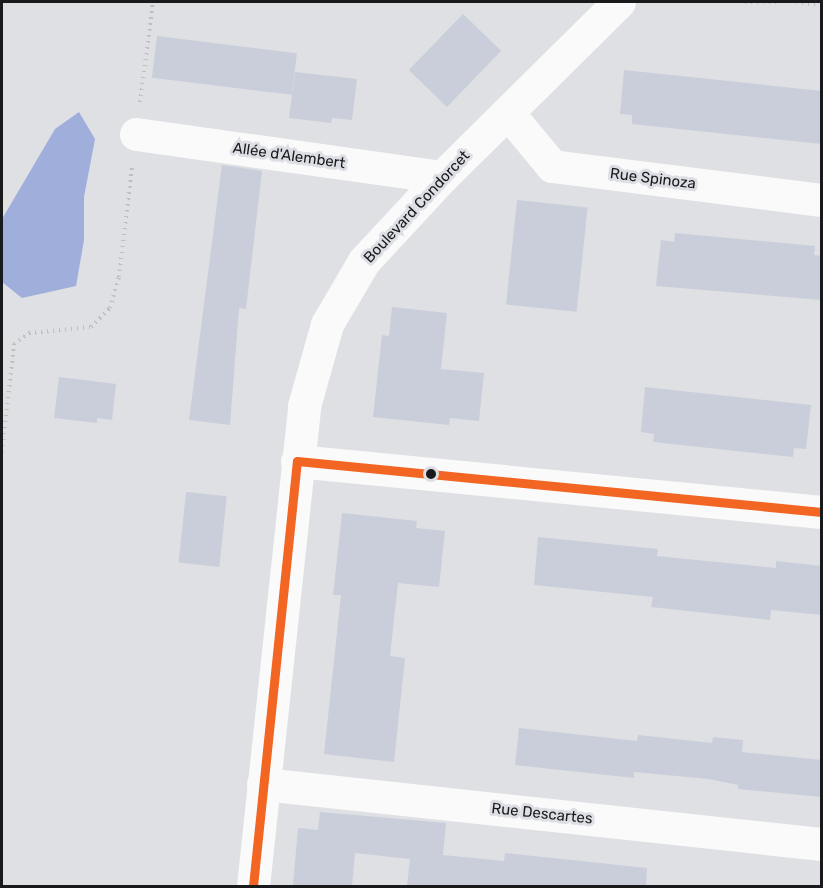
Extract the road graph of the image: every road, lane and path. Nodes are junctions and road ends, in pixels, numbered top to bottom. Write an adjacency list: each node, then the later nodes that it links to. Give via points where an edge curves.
1 (153, 2): 8 (path)
2 (619, 2): 7 (street, Boulevard Condorcet)
3 (745, 2): 4 (path)
4 (778, 2)
5 (796, 2): 6 (path)
6 (822, 5)
7 (508, 113): 9 (street, Boulevard Condorcet); 10 (street, Rue Spinoza, via 552,166)
8 (136, 134): 9 (street, Allée d'Alembert); 11 (path, via 119,277 110,308 91,327 29,333 14,344)
9 (442, 177): 12 (street, Boulevard Condorcet, via 364,261 327,324 304,406)
10 (822, 200)
11 (2, 452)
12 (297, 461): 13 (street); 14 (street, Boulevard Condorcet)
13 (822, 512)
14 (264, 783): 15 (street, Rue Descartes); 16 (street, Boulevard Condorcet)
15 (822, 844)
16 (253, 886)

